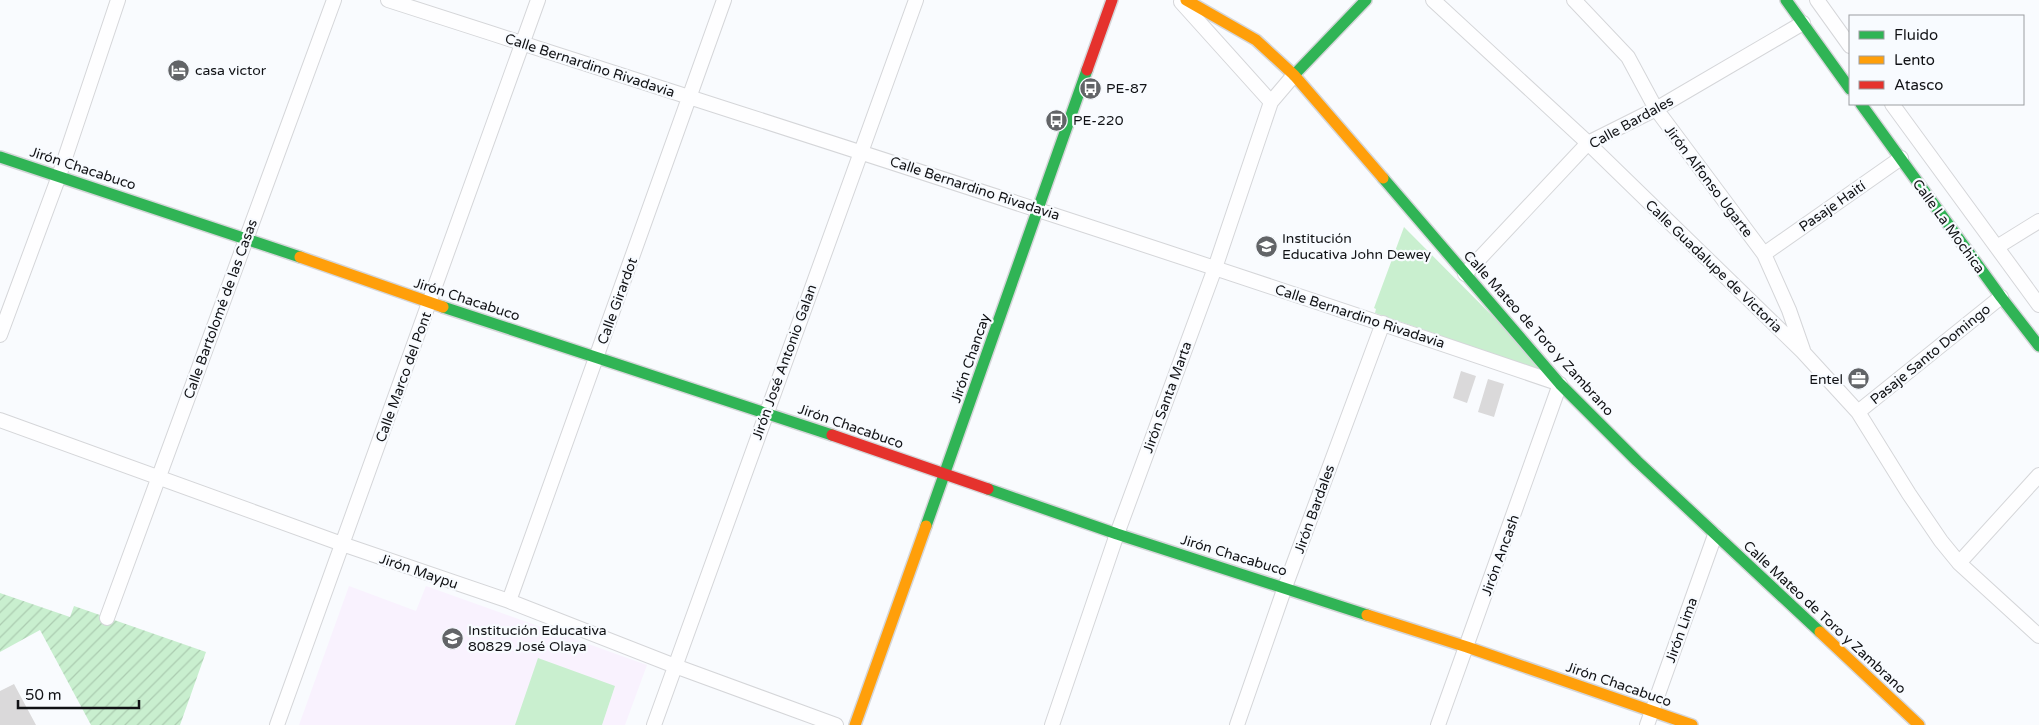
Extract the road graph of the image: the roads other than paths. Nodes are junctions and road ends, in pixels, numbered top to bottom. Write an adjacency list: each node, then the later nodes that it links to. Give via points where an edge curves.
1 (118, 0): 29 (street)
2 (334, 0): 32 (street, Calle Bartolomé de las Casas)
3 (388, 0): 16 (street, Calle Bernardino Rivadavia)
4 (538, 0): 16 (street, Calle Marco del Pont)
5 (724, 0): 20 (street, Calle Girardot)
6 (916, 0): 26 (street, Jirón José Antonio Galan)
7 (1112, 0): 30 (street, Jirón Chancay)
8 (1179, 0): 21 (street)
9 (1186, 0): 18 (street, Calle Mateo de Toro y Zambrano, via 1256,40)
10 (1366, 0): 18 (street)
11 (1433, 0): 25 (street, Calle Guadalupe de Victoria)
12 (1574, 0): 24 (street, Jirón Alfonso Ugarte, via 1628,57)
13 (1786, 0): 15 (street)
14 (1817, 0): 17 (street)
15 (1803, 23): 19 (street); 24 (street, Calle Bardales)
16 (522, 43): 20 (street, Calle Bernardino Rivadavia); 38 (street, Calle Marco del Pont)
17 (1849, 45)
18 (1294, 75): 21 (street, Jirón Santa Marta); 36 (street, Calle Mateo de Toro y Zambrano)
19 (1849, 88)
20 (690, 97): 26 (street, Calle Bernardino Rivadavia); 44 (street, Calle Girardot)
21 (1271, 102): 35 (street, Jirón Santa Marta)
22 (1862, 105): 28 (street, Calle La Mochica)
23 (1893, 105): 33 (street, Calle La Mochica)
24 (1656, 109): 25 (street, Calle Bardales); 34 (street, Jirón Alfonso Ugarte)
25 (1588, 144): 36 (street, Calle Bardales); 43 (street, Calle Guadalupe de Victoria)
26 (861, 151): 30 (street, Calle Bernardino Rivadavia); 46 (street, Jirón José Antonio Galan)
27 (0, 157): 29 (street, Jirón Chacabuco)
28 (1901, 158): 34 (street, Pasaje Haití); 37 (street, Calle La Mochica)
29 (60, 176): 32 (street, Jirón Chacabuco); 41 (street)
30 (1038, 209): 35 (street, Calle Bernardino Rivadavia); 49 (street, Jirón Chancay)
31 (2039, 221): 33 (street)
32 (247, 238): 38 (street, Jirón Chacabuco); 51 (street, Calle Bartolomé de las Casas)
33 (1997, 247): 39 (street, Calle La Mochica)
34 (1764, 254): 43 (street, Jirón Alfonso Ugarte, via 1789,310)
35 (1215, 268): 40 (street, Calle Bernardino Rivadavia); 52 (street, Jirón Santa Marta)
36 (1465, 274): 45 (street, Calle Mateo de Toro y Zambrano)
37 (2001, 297): 42 (street, Calle La Mochica); 47 (street, Pasaje Santo Domingo)
38 (430, 303): 44 (street, Jirón Chacabuco); 54 (street, Calle Marco del Pont)
39 (2039, 305)
40 (1383, 323): 45 (street, Calle Bernardino Rivadavia); 56 (street, Jirón Bardales)
41 (0, 335)
42 (2039, 346)
43 (1803, 352): 47 (street, Calle Guadalupe de Victoria)
44 (597, 357): 46 (street, Jirón Chacabuco); 57 (street, Calle Girardot)
45 (1560, 384): 53 (street, Calle Mateo de Toro y Zambrano); 60 (street, Jirón Ancash)
46 (766, 412): 49 (street, Jirón Chacabuco); 61 (street, Jirón José Antonio Galan)
47 (1858, 412): 55 (street, Calle Guadalupe de Victoria, via 1924,517)
48 (0, 420): 51 (street, Jirón Maypu)
49 (945, 475): 52 (street, Jirón Chacabuco); 66 (street, Jirón Chancay)
50 (2039, 475): 55 (street)
51 (158, 477): 54 (street, Jirón Maypu); 58 (street, Calle Bartolomé de las Casas)
52 (1117, 534): 56 (street, Jirón Chacabuco); 67 (street, Jirón Santa Marta)
53 (1715, 536): 62 (street, Jirón Lima); 72 (street, Calle Mateo de Toro y Zambrano)
54 (342, 544): 57 (street, Jirón Maypu); 63 (street, Calle Marco del Pont)
55 (1959, 563): 59 (street, Calle Guadalupe de Victoria)
56 (1285, 587): 60 (street, Jirón Chacabuco); 68 (street, Jirón Bardales)
57 (509, 602): 61 (street, Jirón Maypu)
58 (107, 618)
59 (2039, 636)
60 (1467, 647): 62 (street, Jirón Chacabuco); 69 (street, Jirón Ancash)
61 (675, 666): 64 (street, Jirón José Antonio Galan); 65 (street, Jirón Maypu)
62 (1652, 711): 70 (street, Jirón Lima); 71 (street, Jirón Chacabuco)
63 (277, 725)
64 (654, 725)
65 (836, 725)
66 (855, 725)
67 (1052, 725)
68 (1238, 725)
69 (1438, 725)
70 (1647, 725)
71 (1692, 725)
72 (1919, 725)

